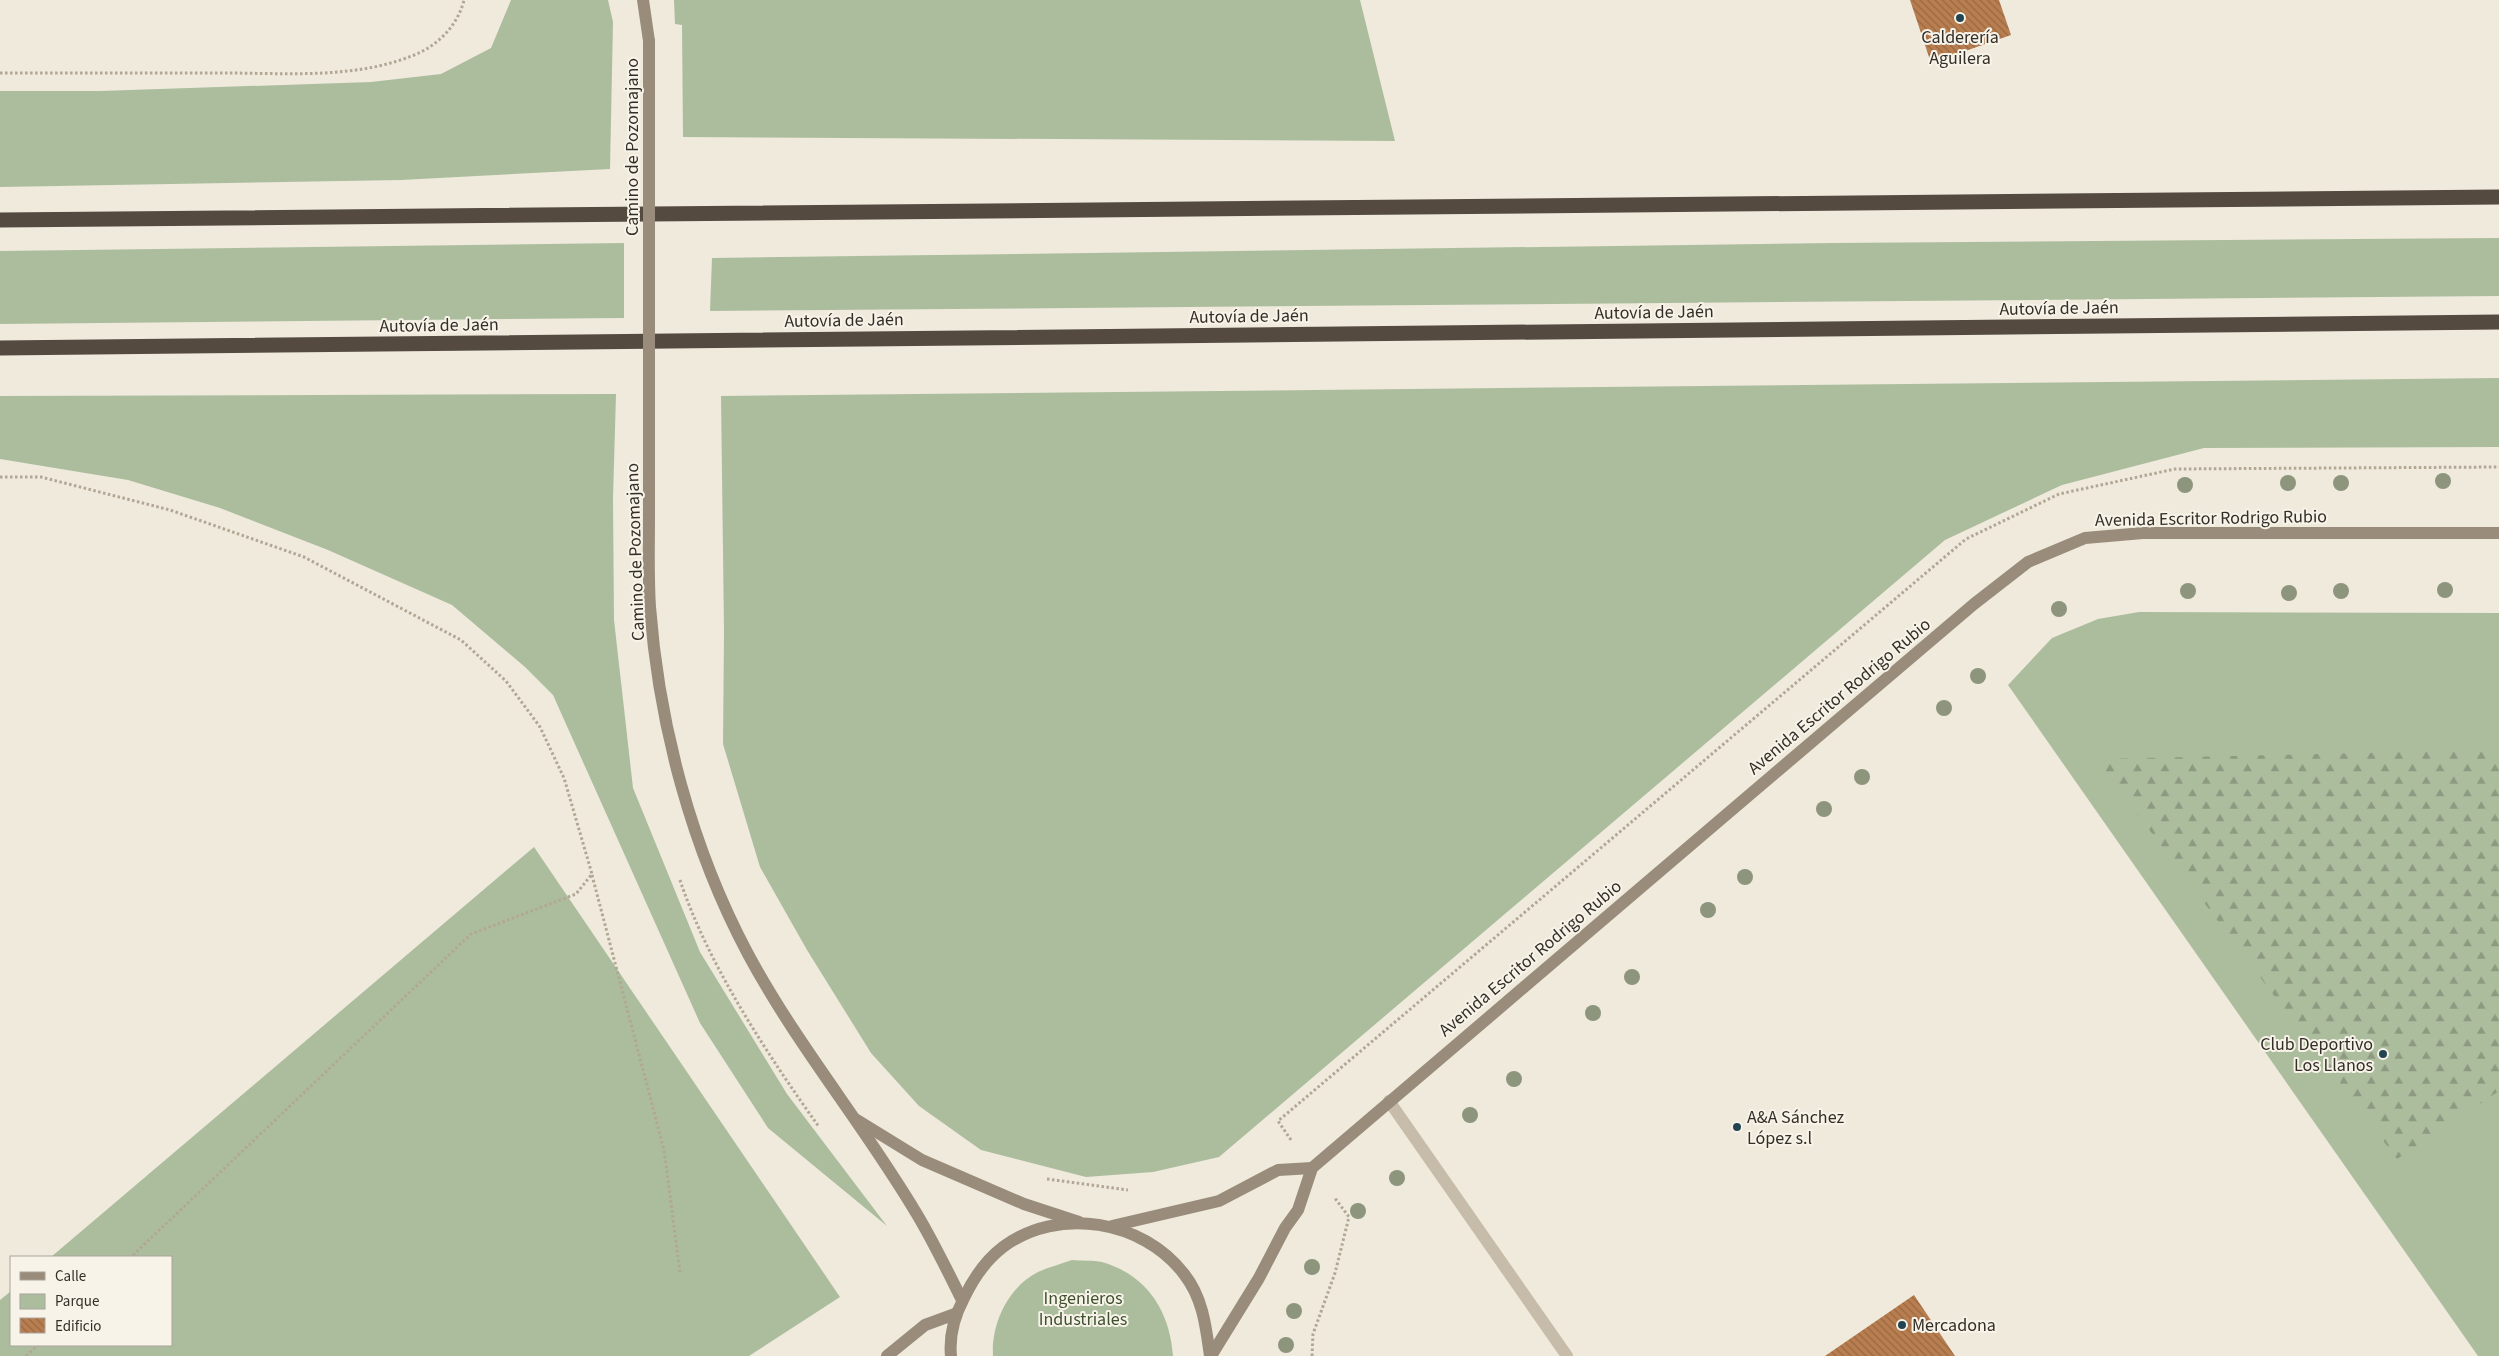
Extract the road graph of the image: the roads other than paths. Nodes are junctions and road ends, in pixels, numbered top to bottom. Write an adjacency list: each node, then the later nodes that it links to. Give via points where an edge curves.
1 (643, 0): 8 (main road, Camino de Pozomajano, bridge, via 649,41 650,607 661,695 680,780 709,871 748,954 790,1025)
2 (2499, 197): 3 (highway)
3 (0, 220)
4 (2499, 322): 5 (highway, Autovía de Jaén)
5 (0, 348)
6 (2499, 533): 7 (main road, Avenida Escritor Rodrigo Rubio, via 2143,534 2085,538 2028,562)
7 (1389, 1101): 9 (main road, Avenida Escritor Rodrigo Rubio); 17 (lane)
8 (853, 1117): 10 (main road, Camino de Pozomajano, via 922,1160 1024,1204); 12 (main road, Camino de Pozomajano, via 918,1216)
9 (1312, 1168): 11 (main road, via 1278,1170 1219,1201); 16 (main road, via 1298,1210)
10 (1081, 1223): 11 (main road); 12 (main road, via 1040,1228 1003,1247 974,1277)
11 (1112, 1226): 16 (main road, via 1152,1244 1184,1274 1204,1313)
12 (962, 1300): 13 (main road)
13 (956, 1314): 14 (main road, via 925,1325); 15 (main road)
14 (887, 1356)
15 (951, 1356)
16 (1211, 1356)
17 (1567, 1356)

